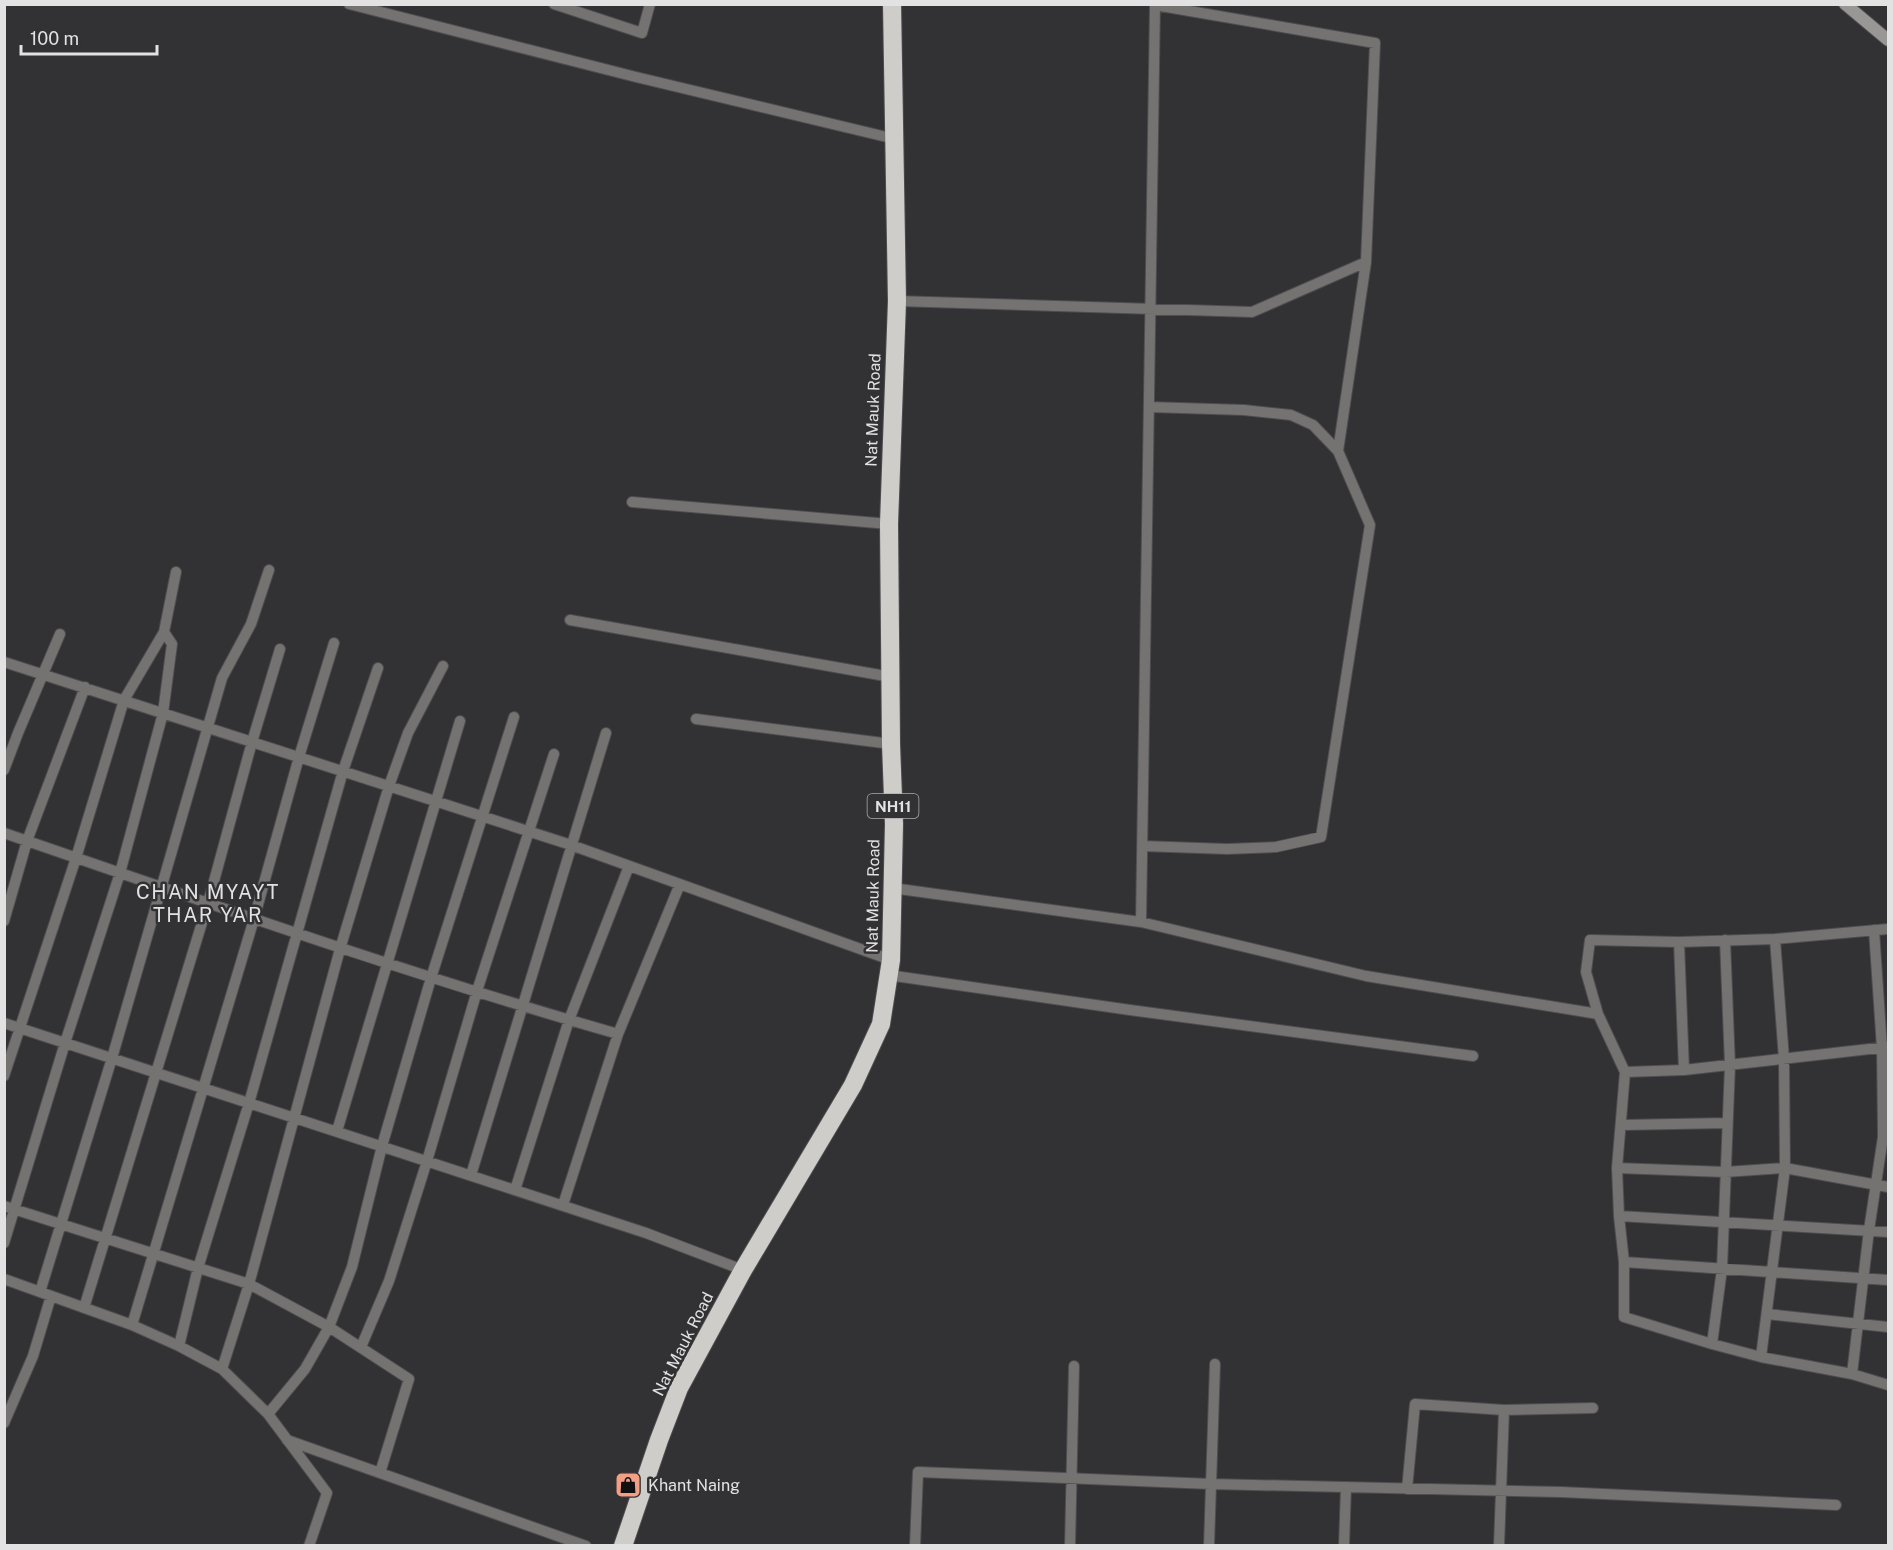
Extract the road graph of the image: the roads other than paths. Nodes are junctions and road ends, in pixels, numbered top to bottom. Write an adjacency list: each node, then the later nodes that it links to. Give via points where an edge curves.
1 (349, 4): 8 (street)
2 (554, 4): 3 (street, via 642,33)
3 (650, 4)
4 (892, 4): 8 (highway, Nat Mauk Road / NH11)
5 (1845, 4): 7 (street)
6 (1155, 5): 9 (street, via 1375,43); 11 (street)
7 (1888, 40)
8 (895, 139): 10 (highway, Nat Mauk Road / NH11)
9 (1366, 262): 11 (street, via 1252,312); 13 (street)
10 (897, 302): 11 (street); 15 (highway, Nat Mauk Road / NH11)
11 (1151, 308): 12 (street)
12 (1149, 407): 13 (street, via 1291,415 1313,425); 49 (street)
13 (1338, 452): 49 (street, via 1370,525 1322,837 1276,847)
14 (632, 502): 15 (street)
15 (889, 524): 27 (highway, Nat Mauk Road / NH11)
16 (269, 570): 34 (street, via 250,624 222,678)
17 (176, 572): 19 (street)
18 (570, 620): 27 (street)
19 (164, 632): 29 (street); 30 (street, via 172,644)
20 (60, 634): 26 (street)
21 (334, 643): 39 (street)
22 (280, 650): 36 (street)
23 (4, 662): 26 (street)
24 (444, 666): 42 (street, via 408,733)
25 (378, 668): 41 (street)
26 (43, 674): 28 (street); 40 (street)
27 (891, 677): 37 (highway, Nat Mauk Road / NH11)
28 (85, 687): 29 (street); 47 (street)
29 (124, 700): 30 (street); 50 (street)
30 (163, 713): 34 (street); 52 (street)
31 (514, 717): 44 (street)
32 (696, 718): 37 (street)
33 (460, 721): 43 (street)
34 (207, 727): 36 (street); 54 (street)
35 (606, 733): 48 (street)
36 (252, 741): 39 (street); 56 (street)
37 (891, 744): 55 (highway, Nat Mauk Road / NH11)
38 (554, 754): 45 (street)
39 (299, 757): 41 (street); 57 (street)
40 (4, 770)
41 (343, 771): 42 (street); 62 (street)
42 (388, 786): 43 (street); 66 (street)
43 (435, 801): 44 (street); 67 (street)
44 (483, 816): 45 (street); 69 (street)
45 (529, 831): 48 (street); 70 (street)
46 (4, 833): 47 (street)
47 (27, 841): 50 (street); 58 (street)
48 (571, 845): 51 (street); 71 (street)
49 (1142, 846): 59 (street)
50 (76, 858): 52 (street); 75 (street)
51 (629, 866): 53 (street); 73 (street)
52 (120, 873): 54 (street); 77 (street)
53 (680, 884): 68 (street); 76 (street)
54 (162, 888): 56 (street); 80 (street)
55 (892, 888): 59 (street); 68 (highway, Nat Mauk Road / NH11)
56 (208, 903): 57 (street); 85 (street)
57 (254, 919): 62 (street); 87 (street)
58 (4, 921)
59 (1141, 922): 72 (street, via 1366,976)
60 (1888, 929): 61 (street)
61 (1874, 930): 63 (street); 78 (street)
62 (296, 934): 66 (street); 89 (street)
63 (1775, 939): 64 (street); 81 (street)
64 (1725, 940): 65 (street); 82 (street)
65 (1679, 942): 72 (street, via 1590,940 1586,972); 83 (street)
66 (340, 949): 67 (street); 90 (street)
67 (386, 963): 69 (street); 93 (street)
68 (890, 968): 79 (street, via 1130,1010); 118 (highway, Nat Mauk Road / NH11, via 880,1024 853,1084)
69 (431, 978): 70 (street); 95 (street)
70 (477, 991): 71 (street); 96 (street)
71 (522, 1006): 73 (street); 100 (street)
72 (1598, 1014): 84 (street)
73 (569, 1020): 76 (street); 103 (street)
74 (4, 1023): 75 (street)
75 (19, 1028): 77 (street); 86 (street)
76 (618, 1034): 104 (street)
77 (65, 1042): 80 (street); 105 (street)
78 (1885, 1048): 81 (street); 88 (street)
79 (1473, 1056)
80 (112, 1058): 85 (street); 108 (street)
81 (1784, 1059): 82 (street); 98 (street)
82 (1730, 1065): 83 (street); 91 (street)
83 (1684, 1070): 84 (street)
84 (1625, 1072): 92 (street)
85 (157, 1073): 87 (street); 112 (street)
86 (4, 1076)
87 (202, 1088): 89 (street); 114 (street)
88 (1886, 1092): 94 (street)
89 (249, 1103): 90 (street); 116 (street)
90 (294, 1118): 93 (street); 123 (street)
91 (1727, 1123): 92 (street); 99 (street)
92 (1621, 1125): 97 (street)
93 (337, 1131): 95 (street)
94 (1886, 1137): 101 (street)
95 (382, 1146): 96 (street); 129 (street, via 352,1267)
96 (427, 1161): 100 (street); 133 (street, via 389,1281)
97 (1617, 1168): 99 (street); 106 (street)
98 (1785, 1168): 99 (street); 101 (street); 109 (street)
99 (1725, 1172): 107 (street)
100 (471, 1175): 103 (street)
101 (1876, 1186): 102 (street); 110 (street)
102 (1888, 1187)
103 (515, 1190): 104 (street)
104 (563, 1206): 118 (street)
105 (10, 1207): 108 (street); 113 (street)
106 (1619, 1216): 107 (street); 115 (street)
107 (1724, 1222): 109 (street); 117 (street)
108 (62, 1223): 112 (street); 124 (street)
109 (1778, 1225): 110 (street); 119 (street)
110 (1869, 1230): 111 (street); 120 (street)
111 (1888, 1232)
112 (106, 1237): 114 (street); 125 (street)
113 (4, 1243)
114 (154, 1252): 116 (street); 128 (street)
115 (1624, 1262): 117 (street); 131 (street, via 1623,1317)
116 (198, 1268): 123 (street); 132 (street)
117 (1722, 1269): 119 (street); 131 (street)
118 (743, 1270): 154 (highway, Nat Mauk Road / NH11, via 679,1388)
119 (1773, 1271): 120 (street); 126 (street)
120 (1863, 1278): 122 (street); 127 (street)
121 (4, 1279): 124 (street)
122 (1888, 1280)
123 (249, 1284): 129 (street); 137 (street)
124 (46, 1294): 125 (street); 143 (street, via 33,1356)
125 (84, 1308): 128 (street)
126 (1767, 1314): 127 (street); 134 (street)
127 (1858, 1324): 130 (street); 138 (street)
128 (132, 1325): 132 (street)
129 (329, 1327): 133 (street); 142 (street, via 305,1370)
130 (1888, 1327)
131 (1712, 1344): 134 (street)
132 (178, 1346): 137 (street)
133 (361, 1347): 145 (street, via 409,1379)
134 (1761, 1357): 138 (street)
135 (1215, 1364): 147 (street)
136 (1074, 1365): 146 (street)
137 (222, 1369): 142 (street)
138 (1852, 1374): 139 (street)
139 (1888, 1385)
140 (1593, 1408): 141 (street)
141 (1504, 1410): 149 (street, via 1415,1404); 150 (street)
142 (268, 1414): 144 (street)
143 (4, 1423)
144 (287, 1440): 145 (street); 152 (street, via 327,1493)
145 (380, 1473): 153 (street)
146 (1071, 1478): 147 (street); 155 (street, via 918,1472); 156 (street)
147 (1211, 1484): 148 (street); 157 (street)
148 (1346, 1487): 149 (street); 158 (street)
149 (1407, 1489): 150 (street)
150 (1501, 1492): 151 (street); 159 (street)
151 (1836, 1505)
152 (309, 1545)
153 (586, 1545)
154 (623, 1545)
155 (915, 1545)
156 (1070, 1545)
157 (1209, 1545)
158 (1344, 1545)
159 (1499, 1545)

